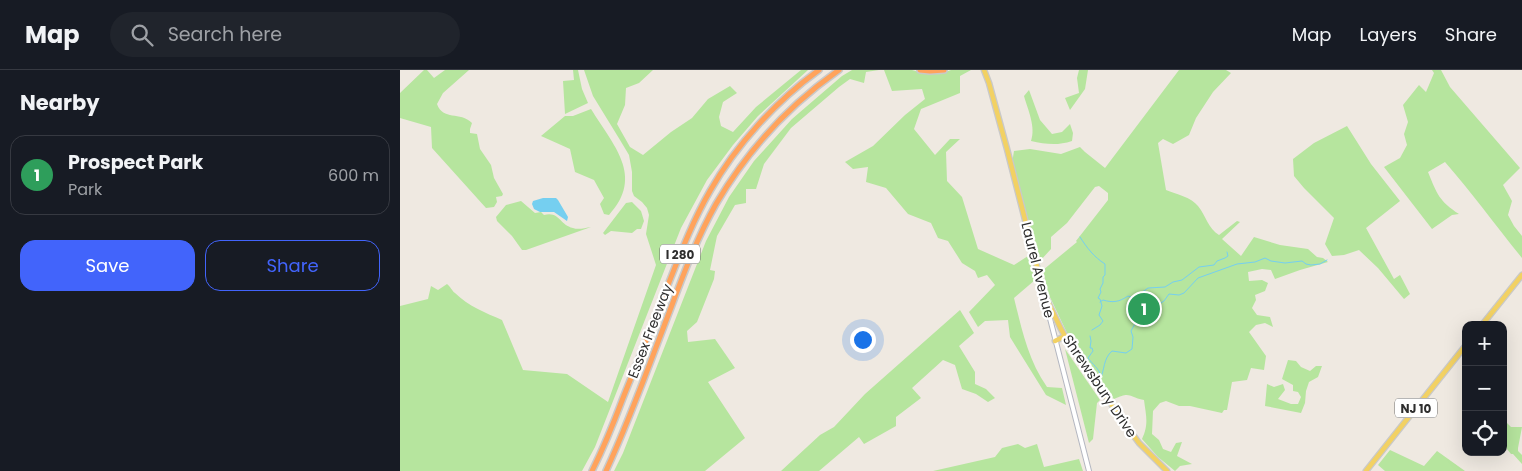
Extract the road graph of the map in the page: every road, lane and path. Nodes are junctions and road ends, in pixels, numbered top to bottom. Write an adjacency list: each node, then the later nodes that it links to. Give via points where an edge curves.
1 (819, 70): 14 (highway, Essex Freeway / I 280, via 759,124 711,189 677,262)
2 (839, 70): 7 (highway, Essex Freeway / I 280)
3 (843, 70): 7 (highway)
4 (920, 70): 5 (highway)
5 (944, 70)
6 (984, 70): 9 (main road, Laurel Avenue)
7 (832, 75): 15 (highway, Essex Freeway / I 280, via 804,96 750,153 716,204 689,260)
8 (1522, 275): 10 (main road)
9 (1044, 294): 11 (main road, Shrewsbury Drive); 12 (street, Laurel Avenue)
10 (1485, 321)
11 (1065, 336): 12 (main road); 17 (main road, Shrewsbury Drive, via 1139,443)
12 (1055, 341): 16 (street, Laurel Avenue)
13 (1462, 350): 18 (main road, NJ 10)
14 (592, 471)
15 (606, 471)
16 (1089, 471)
17 (1167, 471)
18 (1366, 471)

